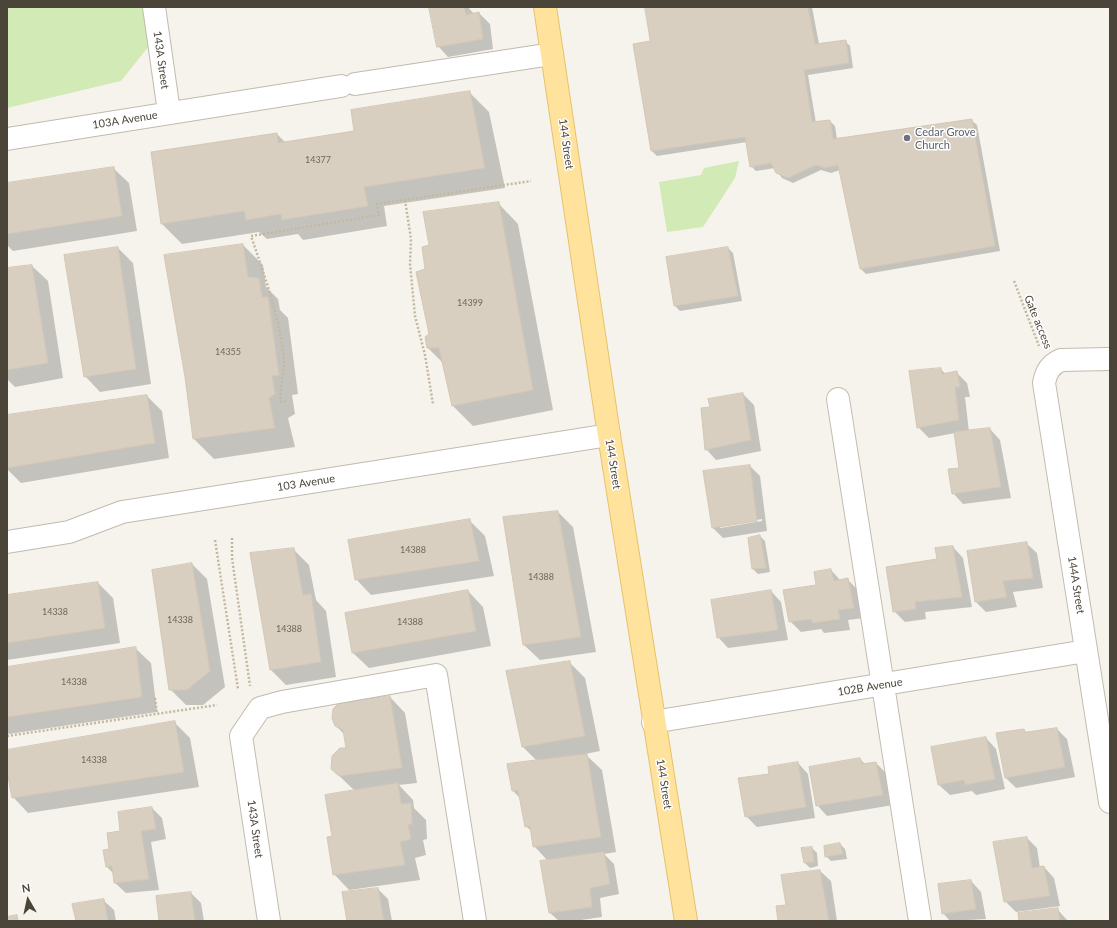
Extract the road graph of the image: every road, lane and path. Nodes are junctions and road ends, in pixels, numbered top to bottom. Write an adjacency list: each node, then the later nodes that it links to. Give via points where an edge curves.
1 (154, 7): 4 (street, 143A Street)
2 (545, 7): 3 (main road, 144 Street)
3 (552, 54): 4 (street, 103A Avenue); 14 (main road, 144 Street)
4 (168, 112): 5 (street, 103A Avenue)
5 (7, 139)
6 (531, 181): 7 (path)
7 (405, 200): 12 (path, via 377,204 379,215 251,236 275,307 284,361 280,394 281,402); 13 (path, via 411,239 410,264 415,316)
8 (1014, 281): 10 (path, Gate access, via 1035,339)
9 (1110, 359): 10 (street, via 1061,360)
10 (1049, 368): 18 (street, 144A Street, via 1044,383)
11 (838, 399): 19 (street)
12 (286, 401)
13 (433, 404)
14 (609, 435): 17 (street, 103 Avenue, via 122,512 69,532); 25 (main road, 144 Street)
15 (232, 538): 20 (path, via 232,558)
16 (215, 540): 21 (path)
17 (7, 542)
18 (1086, 651): 19 (street, 102B Avenue); 27 (street, 144A Street)
19 (883, 684): 25 (street, 102B Avenue); 31 (street)
20 (251, 688)
21 (238, 689)
22 (155, 698): 24 (path)
23 (217, 705): 24 (path)
24 (157, 714): 26 (path)
25 (653, 722): 30 (main road, 144 Street)
26 (7, 736)
27 (1110, 802)
28 (269, 921): 29 (street, 143A Street, via 241,736 260,708 436,675)
29 (475, 921)
30 (686, 921)
31 (920, 921)

